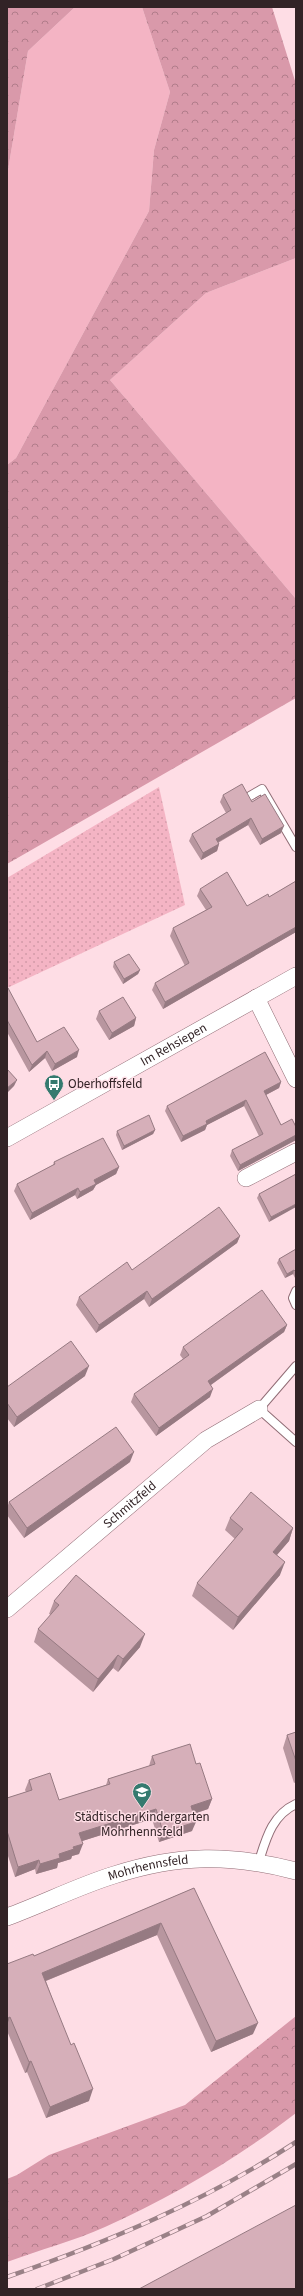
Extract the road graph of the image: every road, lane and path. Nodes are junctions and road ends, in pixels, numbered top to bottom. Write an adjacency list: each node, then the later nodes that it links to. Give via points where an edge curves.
1 (250, 796): 2 (lane, via 262,789)
2 (296, 847)
3 (296, 976): 4 (street, Im Rehsiepen)
4 (256, 998): 5 (street); 6 (street, Im Rehsiepen)
5 (296, 1079)
6 (7, 1138)
7 (296, 1152): 8 (street)
8 (246, 1178)
9 (296, 1291): 10 (lane, via 293,1298)
10 (296, 1305)
11 (296, 1366): 12 (lane)
12 (259, 1409): 13 (lane); 14 (street, Schmitzfeld, via 206,1440)
13 (296, 1442)
14 (7, 1609)
15 (296, 1804): 16 (lane, via 277,1818 267,1835)
16 (259, 1861): 17 (street, Mohrhennsfeld); 18 (street, Mohrhennsfeld, via 233,1858 169,1861 114,1875)
17 (296, 1871)
18 (7, 1917)

